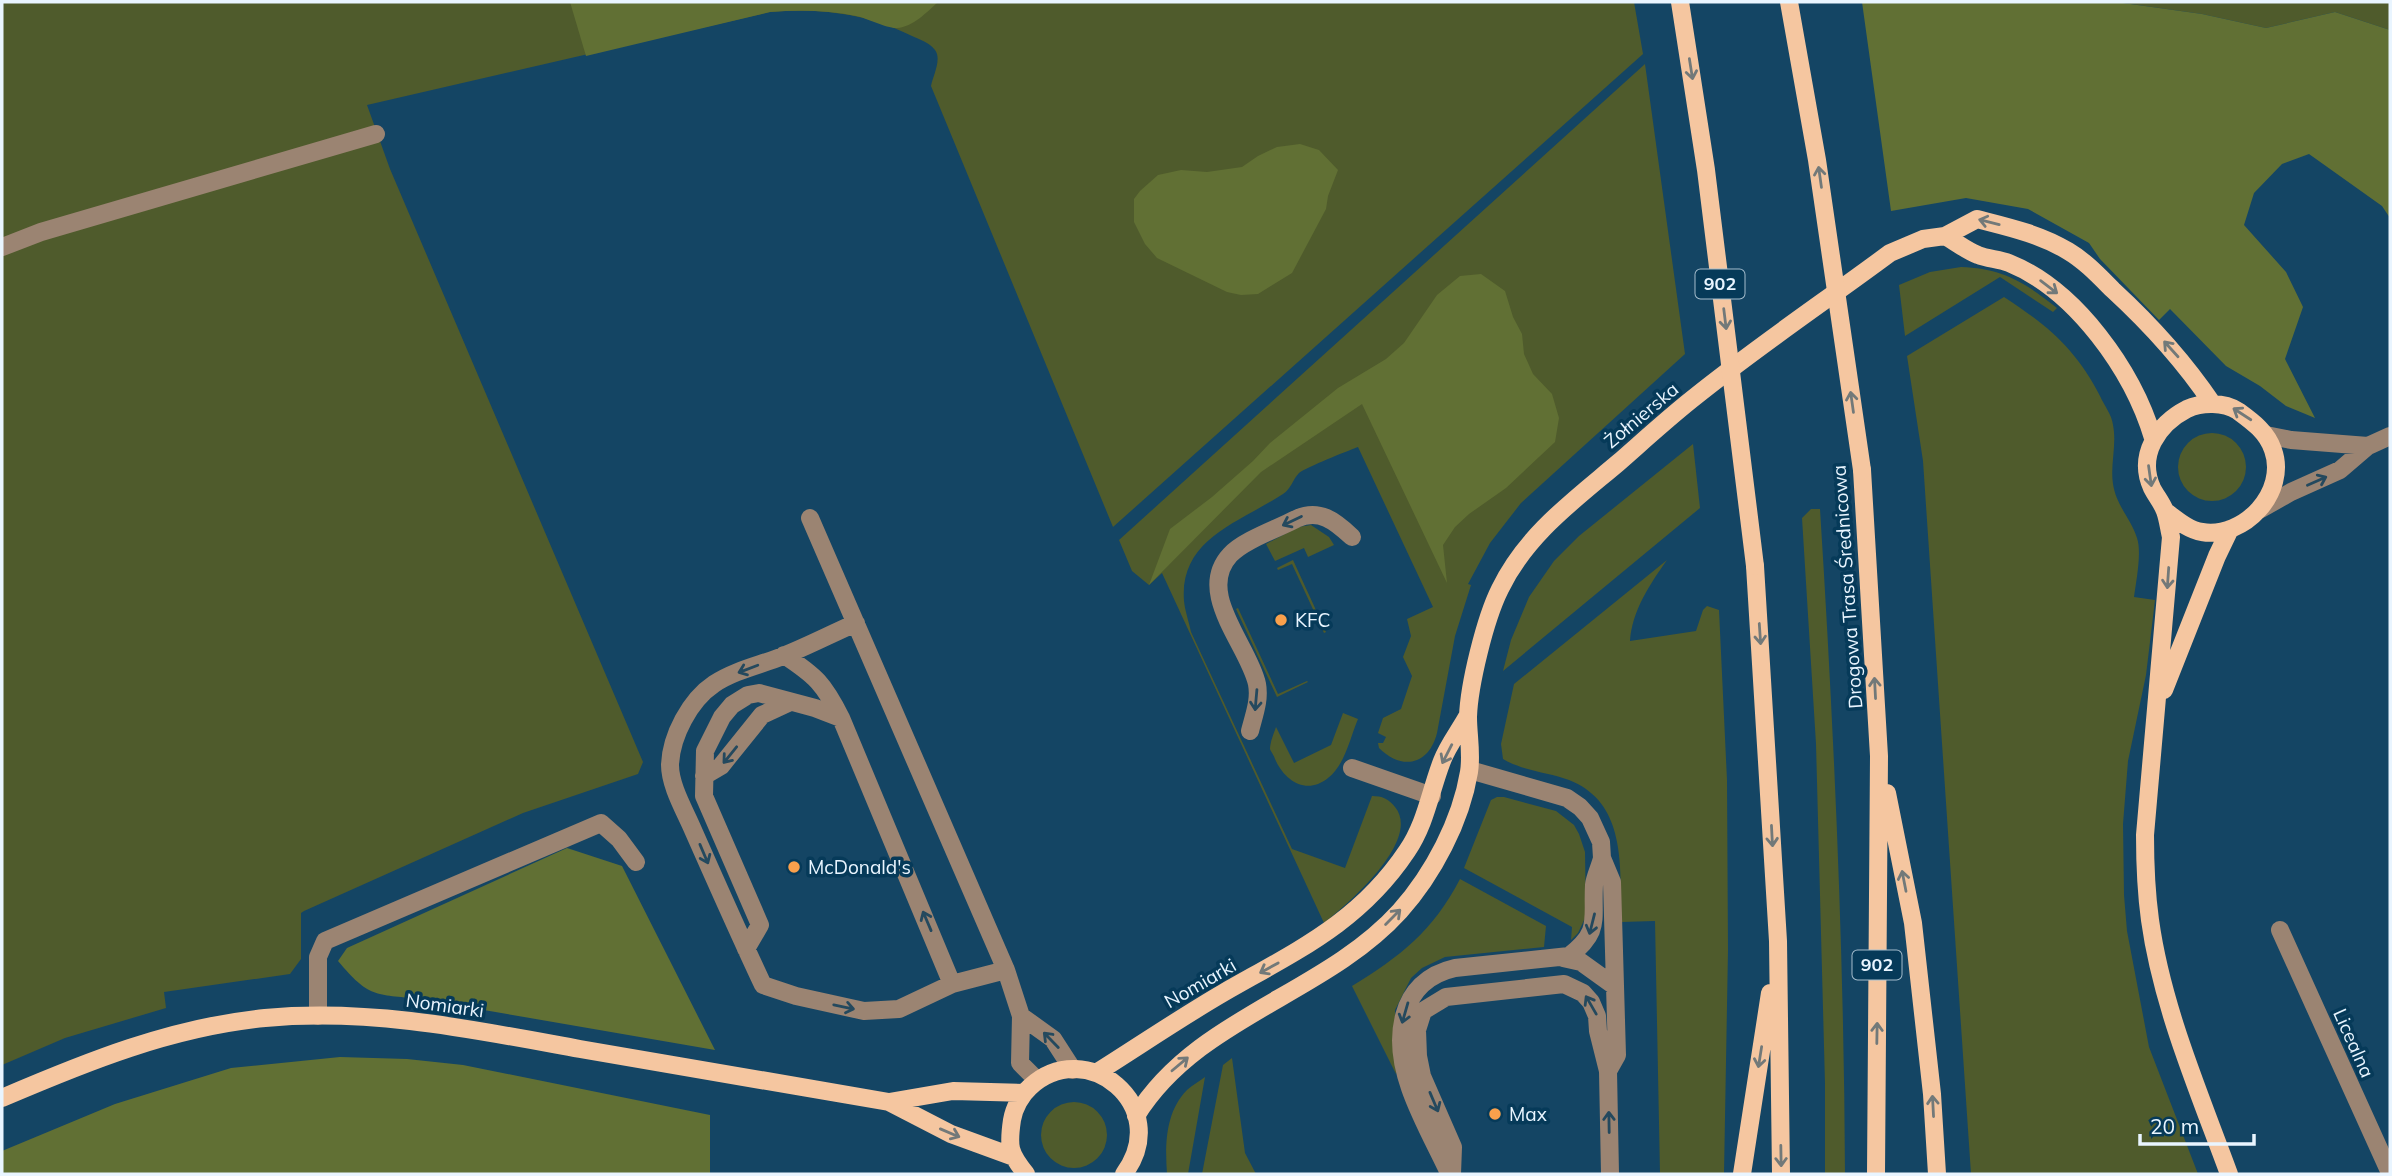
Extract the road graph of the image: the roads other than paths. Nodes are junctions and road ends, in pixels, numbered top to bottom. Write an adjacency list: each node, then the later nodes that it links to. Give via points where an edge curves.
1 (1680, 2): 32 (main road, 902, one-way to 32, bridge, via 1706,170 1755,566)
2 (1789, 2): 23 (main road, Drogowa Trasa Średnicowa / 902, one-way to 2, bridge, via 1862,470)
3 (376, 134): 5 (street)
4 (1945, 236): 6 (main road, Żołnierska, one-way to 4, via 2163,339 2068,251 2028,232 1977,219); 9 (main road, one-way to 9, via 1977,255 2009,263 2068,302 2112,353 2146,415); 20 (main road, Żołnierska, via 1923,239 1890,253 1692,399 1547,523 1524,549 1499,590 1472,683)
5 (2, 247)
6 (2212, 403): 7 (main road, one-way to 6, via 2234,408); 9 (main road, via 2173,417)
7 (2266, 435): 10 (street); 11 (main road, via 2275,471 2273,487)
8 (2390, 436): 10 (street)
9 (2153, 438): 12 (main road, one-way to 12, via 2148,463 2151,486)
10 (2368, 446): 11 (street, one-way to 10, via 2340,470)
11 (2261, 509): 14 (main road)
12 (2165, 511): 14 (main road, via 2199,532); 19 (main road, one-way to 19, via 2171,537)
13 (810, 518): 16 (street)
14 (2230, 529): 19 (main road)
15 (1352, 537): 22 (street, one-way to 22, via 1325,516 1303,516 1241,547 1225,562 1218,591 1257,682)
16 (856, 623): 17 (street); 35 (street)
17 (784, 656): 21 (street, via 819,681); 33 (street, one-way to 33, via 743,670 697,698 674,744 670,767)
18 (790, 702): 21 (street); 26 (street, one-way to 26, via 762,715 721,766); 26 (street, via 759,693 732,705 705,751)
19 (2157, 710): 57 (main road, via 2145,835 2150,922 2179,1037)
20 (1468, 715): 25 (main road, Żołnierska); 27 (main road, Żołnierska, one-way to 27, via 1443,760)
21 (841, 718): 36 (street, one-way to 21)
22 (1250, 731)
23 (1879, 756): 55 (main road, Drogowa Trasa Średnicowa / 902, one-way to 23); 56 (main road, one-way to 23, via 1933,1094 1913,923)
24 (1352, 768): 27 (street)
25 (1470, 770): 28 (street, via 1567,798 1590,818 1601,842); 46 (main road, Żołnierska, one-way to 25, via 1175,1067 1207,1042 1342,962 1401,910 1446,841)
26 (704, 776): 33 (street, via 704,796 760,925)
27 (1432, 796): 31 (main road, Żołnierska, via 1408,849 1382,885)
28 (1602, 858): 34 (street, one-way to 34, via 1594,882 1595,920 1590,934); 37 (street, via 1612,882)
29 (636, 862): 38 (street, via 601,823 325,941 318,957)
30 (2280, 930): 49 (street, Licealna)
31 (1328, 933): 42 (main road, Nomiarki, one-way to 42)
32 (1778, 941): 53 (main road, one-way to 53); 54 (main road, 902, one-way to 54)
33 (746, 949): 36 (street, one-way to 36, via 763,985 864,1011 899,1009)
34 (1563, 958): 37 (street, via 1581,962); 51 (street, one-way to 51, via 1437,972 1411,997 1402,1023 1405,1070)
35 (1006, 970): 36 (street); 39 (street)
36 (953, 984)
37 (1614, 985): 41 (street, via 1617,1055)
38 (318, 1016): 44 (main road, Nomiarki, via 228,1023 156,1039); 45 (main road, Nomiarki, via 371,1016 467,1028)
39 (1021, 1016): 40 (street, one-way to 39, via 1053,1039); 43 (street, via 1020,1063)
40 (1073, 1070): 42 (main road); 43 (main road, Nomiarki, via 1053,1073)
41 (1608, 1071): 51 (street, one-way to 51, via 1591,1002 1564,984 1456,995 1432,1003 1423,1011 1417,1030 1418,1056 1452,1147); 52 (street, one-way to 41)
42 (1097, 1073): 46 (main road, via 1120,1088)
43 (1031, 1087): 45 (main road, Nomiarki, via 953,1091); 47 (main road, via 1013,1115 1009,1147)
44 (2, 1098)
45 (889, 1102): 47 (main road, Nomiarki, one-way to 47, via 951,1134)
46 (1136, 1116): 48 (main road, via 1139,1141)
47 (1014, 1157): 50 (main road)
48 (1131, 1170)
49 (2390, 1173)
50 (1026, 1174)
51 (1451, 1174)
52 (1610, 1174)
53 (1742, 1174)
54 (1781, 1174)
55 (1875, 1174)
56 (1937, 1174)
57 (2229, 1174)

